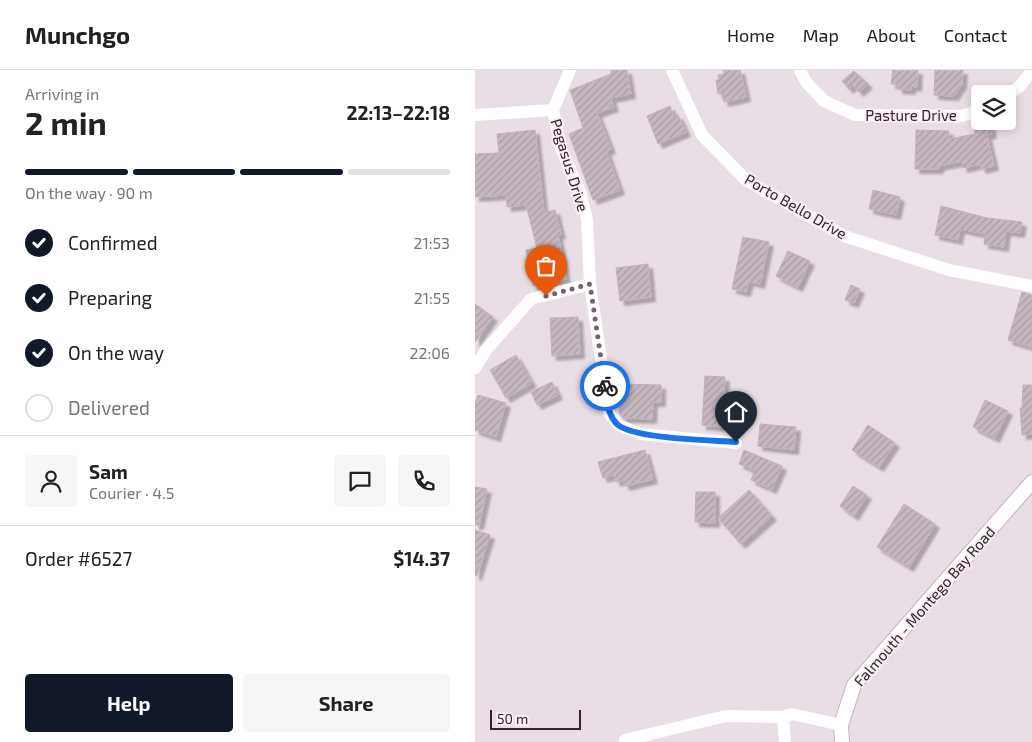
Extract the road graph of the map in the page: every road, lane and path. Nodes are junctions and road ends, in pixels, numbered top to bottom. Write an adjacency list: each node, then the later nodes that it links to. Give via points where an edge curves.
1 (570, 70): 6 (street)
2 (672, 70): 10 (street, Porto Bello Drive, via 703,135 746,180 843,236 949,270)
3 (800, 70): 7 (street, Pasture Drive, via 806,82 824,101 855,115 962,116)
4 (1032, 71): 5 (street)
5 (1016, 89)
6 (553, 110): 8 (street); 9 (street, Pegasus Drive, via 561,148 580,192 587,220)
7 (971, 113)
8 (475, 115)
9 (590, 284): 11 (street, via 531,300 486,350); 12 (street, Pegasus Drive, via 609,413 618,425 641,434)
10 (1032, 286)
11 (475, 368)
12 (736, 442)
13 (1032, 482): 15 (main road, Falmouth - Montego Bay Road, via 854,685)
14 (783, 717): 15 (street, via 792,714); 16 (street, via 725,716); 17 (street)
15 (841, 725): 18 (main road, Falmouth - Montego Bay Road)
16 (625, 740)
17 (785, 742)
18 (842, 742)

